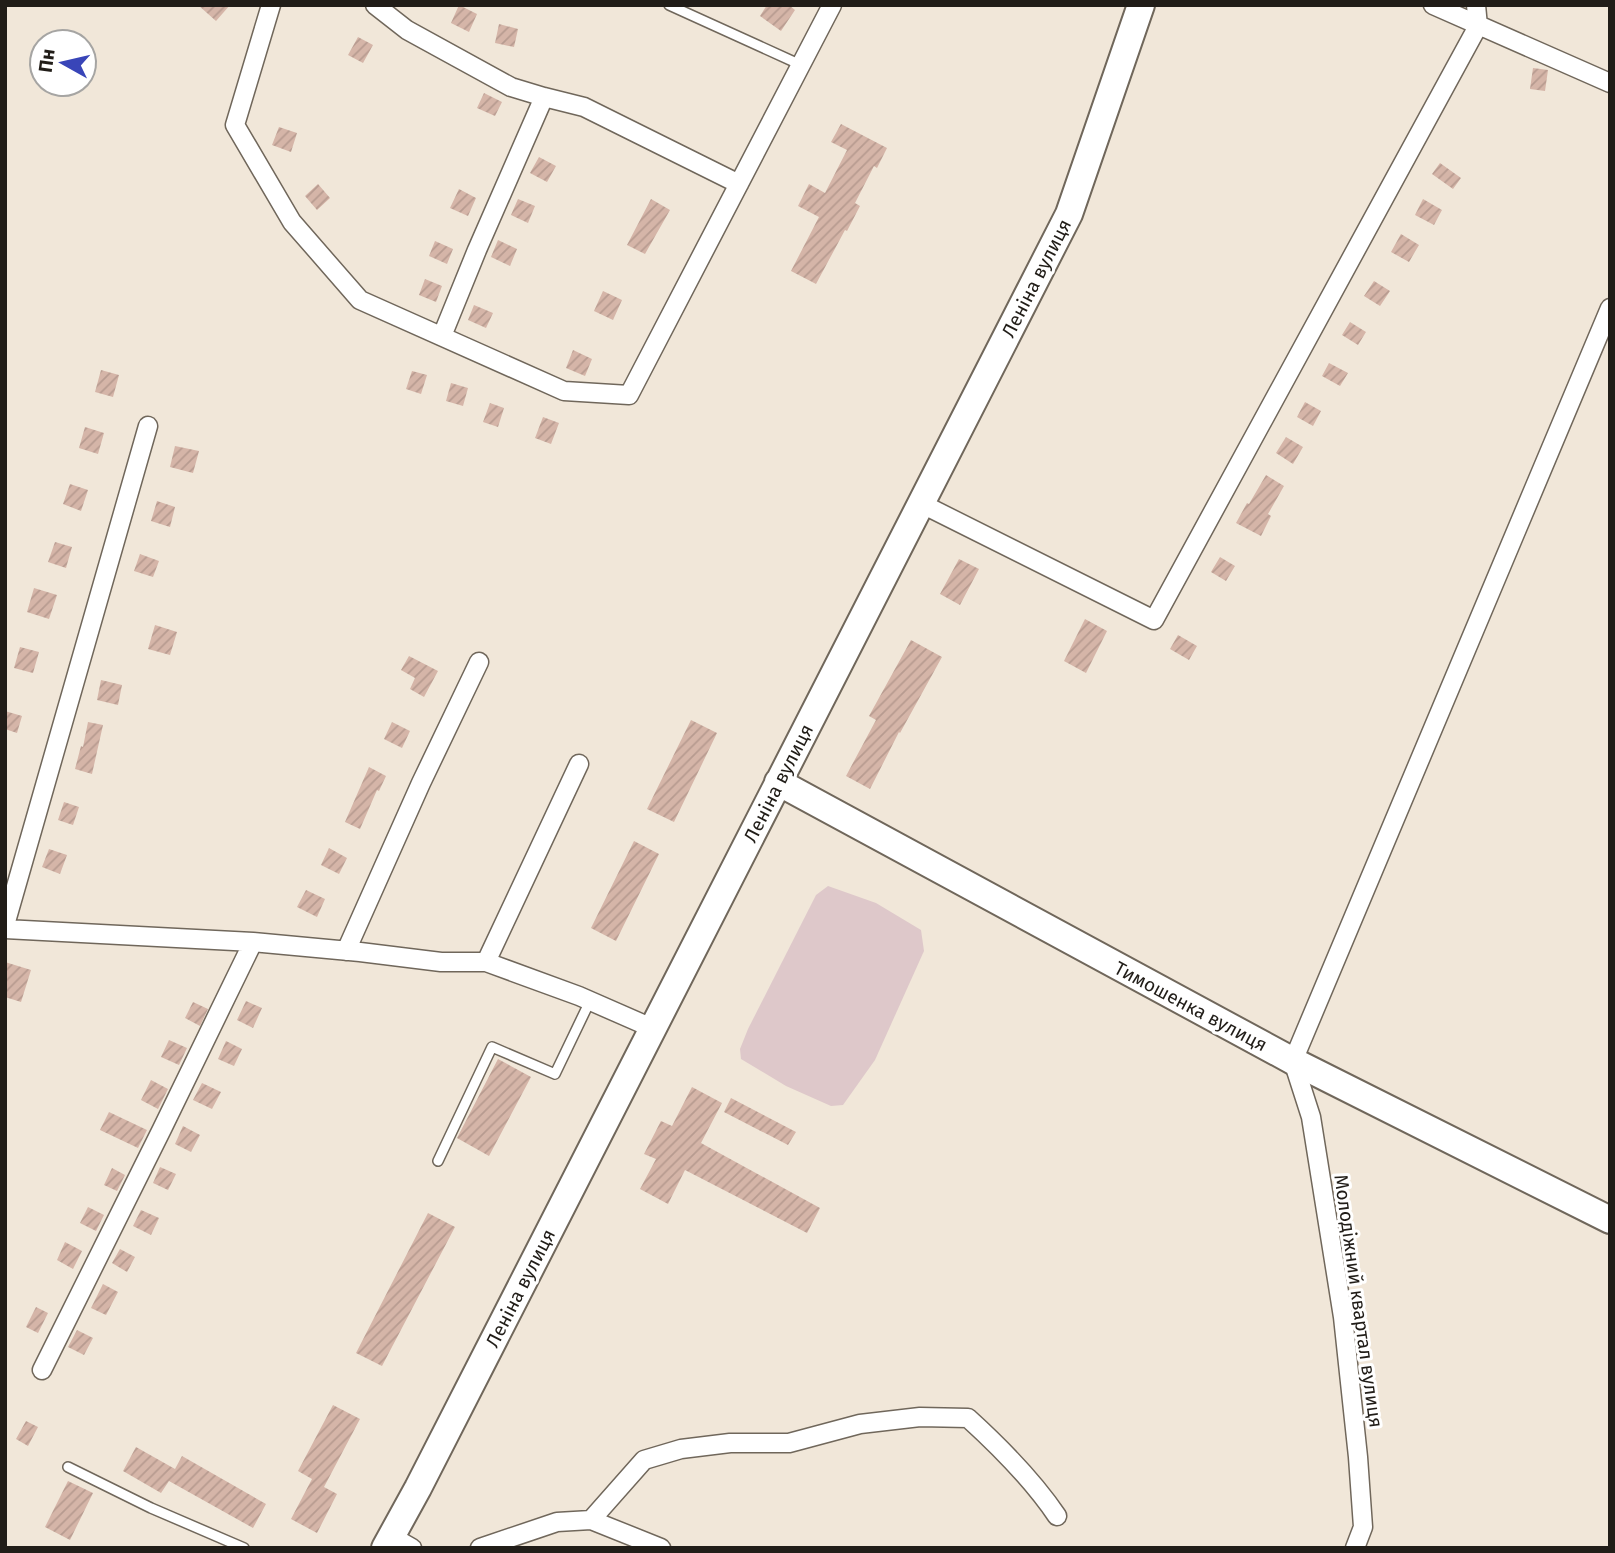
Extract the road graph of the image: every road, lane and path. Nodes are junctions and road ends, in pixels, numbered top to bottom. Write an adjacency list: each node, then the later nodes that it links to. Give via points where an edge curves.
1 (271, 5): 14 (street, via 235,125 292,222 360,300)
2 (375, 5): 11 (street, via 407,30 512,87)
3 (669, 5): 9 (lane)
4 (832, 5): 9 (street)
5 (1142, 5): 16 (street, Леніна вулиця, via 1069,214)
6 (1433, 5): 8 (street)
7 (1476, 5): 8 (street)
8 (1478, 26): 10 (street); 16 (street, via 1154,620)
9 (801, 65): 12 (street)
10 (1610, 83)
11 (544, 97): 12 (street, via 584,107); 14 (street)
12 (739, 184): 14 (street, via 629,395 564,391)
13 (1610, 308): 26 (street)
14 (442, 336)
15 (148, 425): 20 (street)
16 (920, 503): 19 (street, Леніна вулиця)
17 (479, 662): 22 (street)
18 (579, 764): 23 (street)
19 (778, 782): 25 (street, Леніна вулиця); 26 (street, Тимошенка вулиця)
20 (5, 927): 21 (street)
21 (253, 942): 22 (street); 29 (street)
22 (346, 951): 23 (street, via 441,962)
23 (486, 962): 24 (street)
24 (590, 1001): 25 (street); 27 (lane, via 555,1074 492,1047)
25 (652, 1028): 33 (street, Леніна вулиця, via 431,1463)
26 (1293, 1061): 28 (street, Тимошенка вулиця); 37 (street, Молодіжний квартал вулиця, via 1311,1117 1343,1317 1363,1527)
27 (439, 1161)
28 (1610, 1220)
29 (42, 1370)
30 (68, 1467): 34 (lane)
31 (1057, 1516): 32 (street, via 1040,1491 968,1418 920,1417 860,1424 789,1443 730,1443 681,1449 644,1460)
32 (591, 1520): 35 (street, via 557,1522); 36 (street)
33 (396, 1544)
34 (244, 1548)
35 (480, 1548)
36 (661, 1548)
37 (1354, 1548)

